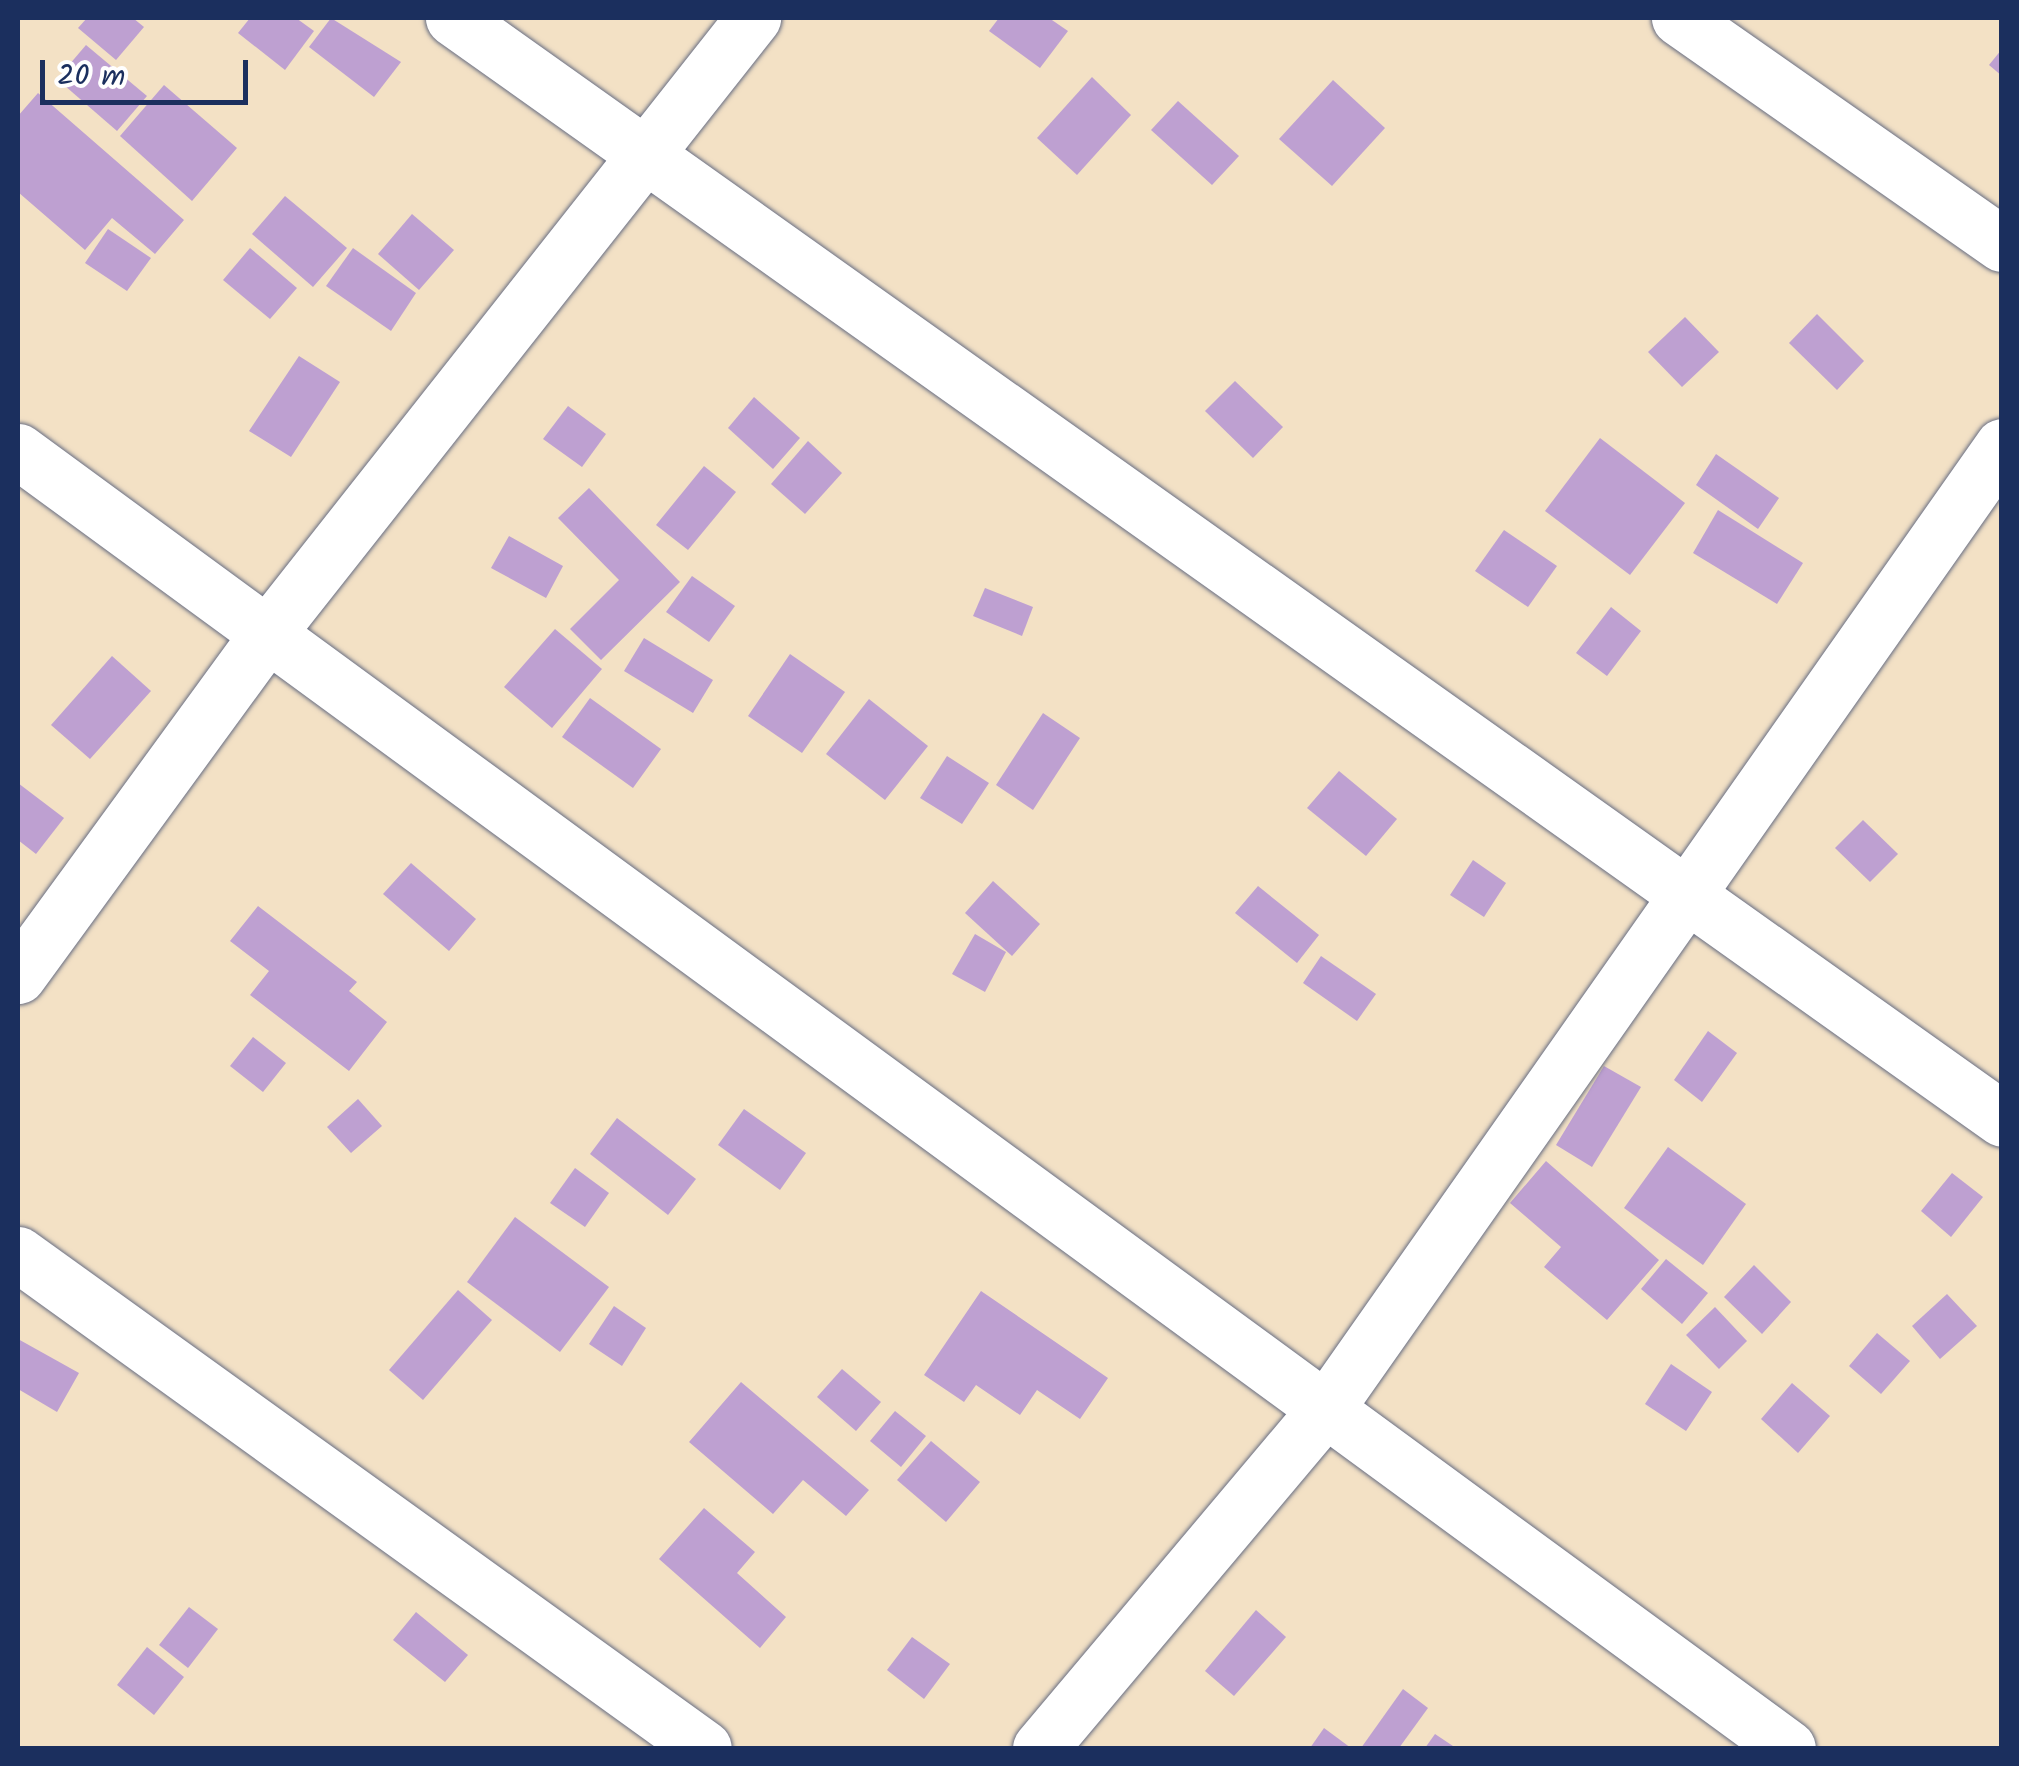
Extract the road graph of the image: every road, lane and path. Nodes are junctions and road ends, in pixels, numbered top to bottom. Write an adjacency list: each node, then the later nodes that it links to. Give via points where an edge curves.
1 (453, 18): 4 (street)
2 (753, 18): 4 (street)
3 (1679, 18): 5 (street)
4 (649, 157): 8 (street); 9 (street)
5 (2002, 244)
6 (2002, 446): 9 (street)
7 (18, 452): 8 (street)
8 (266, 634): 10 (street); 13 (street)
9 (1682, 894): 11 (street); 13 (street)
10 (18, 976)
11 (2002, 1120)
12 (18, 1254): 14 (street)
13 (1325, 1410): 15 (street); 16 (street)
14 (704, 1748)
15 (1040, 1748)
16 (1788, 1748)

